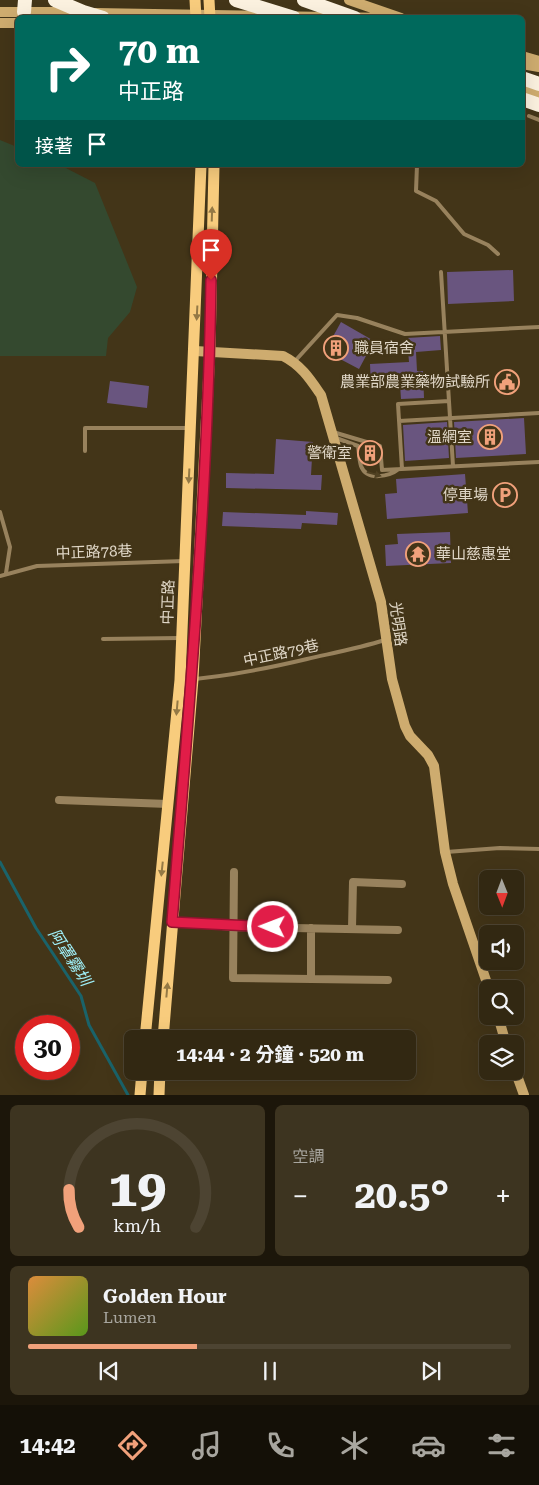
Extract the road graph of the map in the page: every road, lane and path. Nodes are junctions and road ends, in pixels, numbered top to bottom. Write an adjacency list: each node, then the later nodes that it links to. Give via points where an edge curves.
1 (195, 0): 12 (main road)
2 (209, 0): 13 (main road)
3 (236, 0): 14 (highway, bridge)
4 (304, 0): 15 (highway, bridge)
5 (349, 0): 16 (street)
6 (59, 10): 7 (street); 9 (highway)
7 (22, 11): 8 (street); 17 (street)
8 (0, 12)
9 (83, 12): 10 (highway); 11 (street)
10 (93, 15)
11 (168, 15)
12 (196, 15)
13 (210, 15)
14 (284, 15)
15 (346, 15)
16 (392, 15)
17 (0, 23)
18 (525, 54): 20 (lane)
19 (525, 55): 21 (street)
20 (539, 56)
21 (539, 61)
22 (525, 65): 23 (street)
23 (539, 67)
24 (525, 79): 25 (highway)
25 (539, 84)
26 (525, 89): 27 (street)
27 (539, 94)
28 (525, 100): 29 (highway)
29 (539, 105)
30 (529, 116): 31 (lane)
31 (539, 120)
32 (201, 167): 40 (main road, 中正路, one-way to 40)
33 (214, 167): 39 (main road, 中正路, one-way to 33)
34 (417, 167): 35 (lane, via 416,191 436,201 464,234 488,245)
35 (498, 254)
36 (441, 272): 38 (lane)
37 (539, 327): 38 (lane)
38 (445, 332): 41 (lane, via 405,334 337,315); 42 (lane)
39 (210, 350): 40 (street); 41 (street, via 283,356); 60 (main road, 中正路)
40 (195, 351): 46 (main road, 中正路)
41 (294, 362): 47 (street, 光明路, via 321,395)
42 (449, 401): 44 (lane); 45 (lane, via 398,404)
43 (539, 413): 44 (lane)
44 (450, 418): 45 (lane); 50 (lane)
45 (399, 421): 51 (lane)
46 (191, 428): 48 (lane, via 85,428); 53 (main road, 中正路, one-way to 53)
47 (333, 435): 51 (lane, via 380,446 382,470); 51 (lane, one-way to 51, via 358,446 361,467 367,473 385,476); 58 (street, 光明路, via 381,602)
48 (85, 451)
49 (539, 462): 50 (lane)
50 (453, 466): 51 (lane)
51 (400, 469)
52 (0, 512): 54 (lane, via 10,547)
53 (184, 561): 54 (lane, 中正路78巷, via 76,563 37,566); 57 (main road, 中正路)
54 (6, 573): 55 (lane, 中正路78巷)
55 (0, 576)
56 (102, 638): 57 (lane)
57 (182, 638): 59 (main road, 中正路)
58 (385, 640): 60 (lane, 中正路79巷, via 346,652); 64 (street, 光明路, via 405,726 434,766)
59 (180, 680): 60 (lane, 中正路79巷); 62 (main road, 中正路, one-way to 62)
60 (193, 680): 68 (main road, 中正路)
61 (59, 800): 62 (street)
62 (168, 804): 67 (main road, 中正路, one-way to 67)
63 (539, 849): 64 (lane)
64 (444, 852): 75 (street, 光明路)
65 (234, 872): 69 (street)
66 (402, 884): 71 (street, via 353,882)
67 (156, 922): 68 (main road); 76 (main road, 中正路)
68 (172, 922): 69 (street); 77 (main road, 中正路, one-way to 68)
69 (234, 927): 70 (street); 73 (street, via 232,978)
70 (311, 928): 71 (street); 73 (street)
71 (352, 928): 72 (street)
72 (398, 930)
73 (311, 979): 74 (street)
74 (388, 980)
75 (486, 980)
76 (146, 1030)
77 (164, 1030)
78 (519, 1080): 81 (street)
79 (140, 1090): 80 (main road)
80 (159, 1090)
81 (524, 1095)

